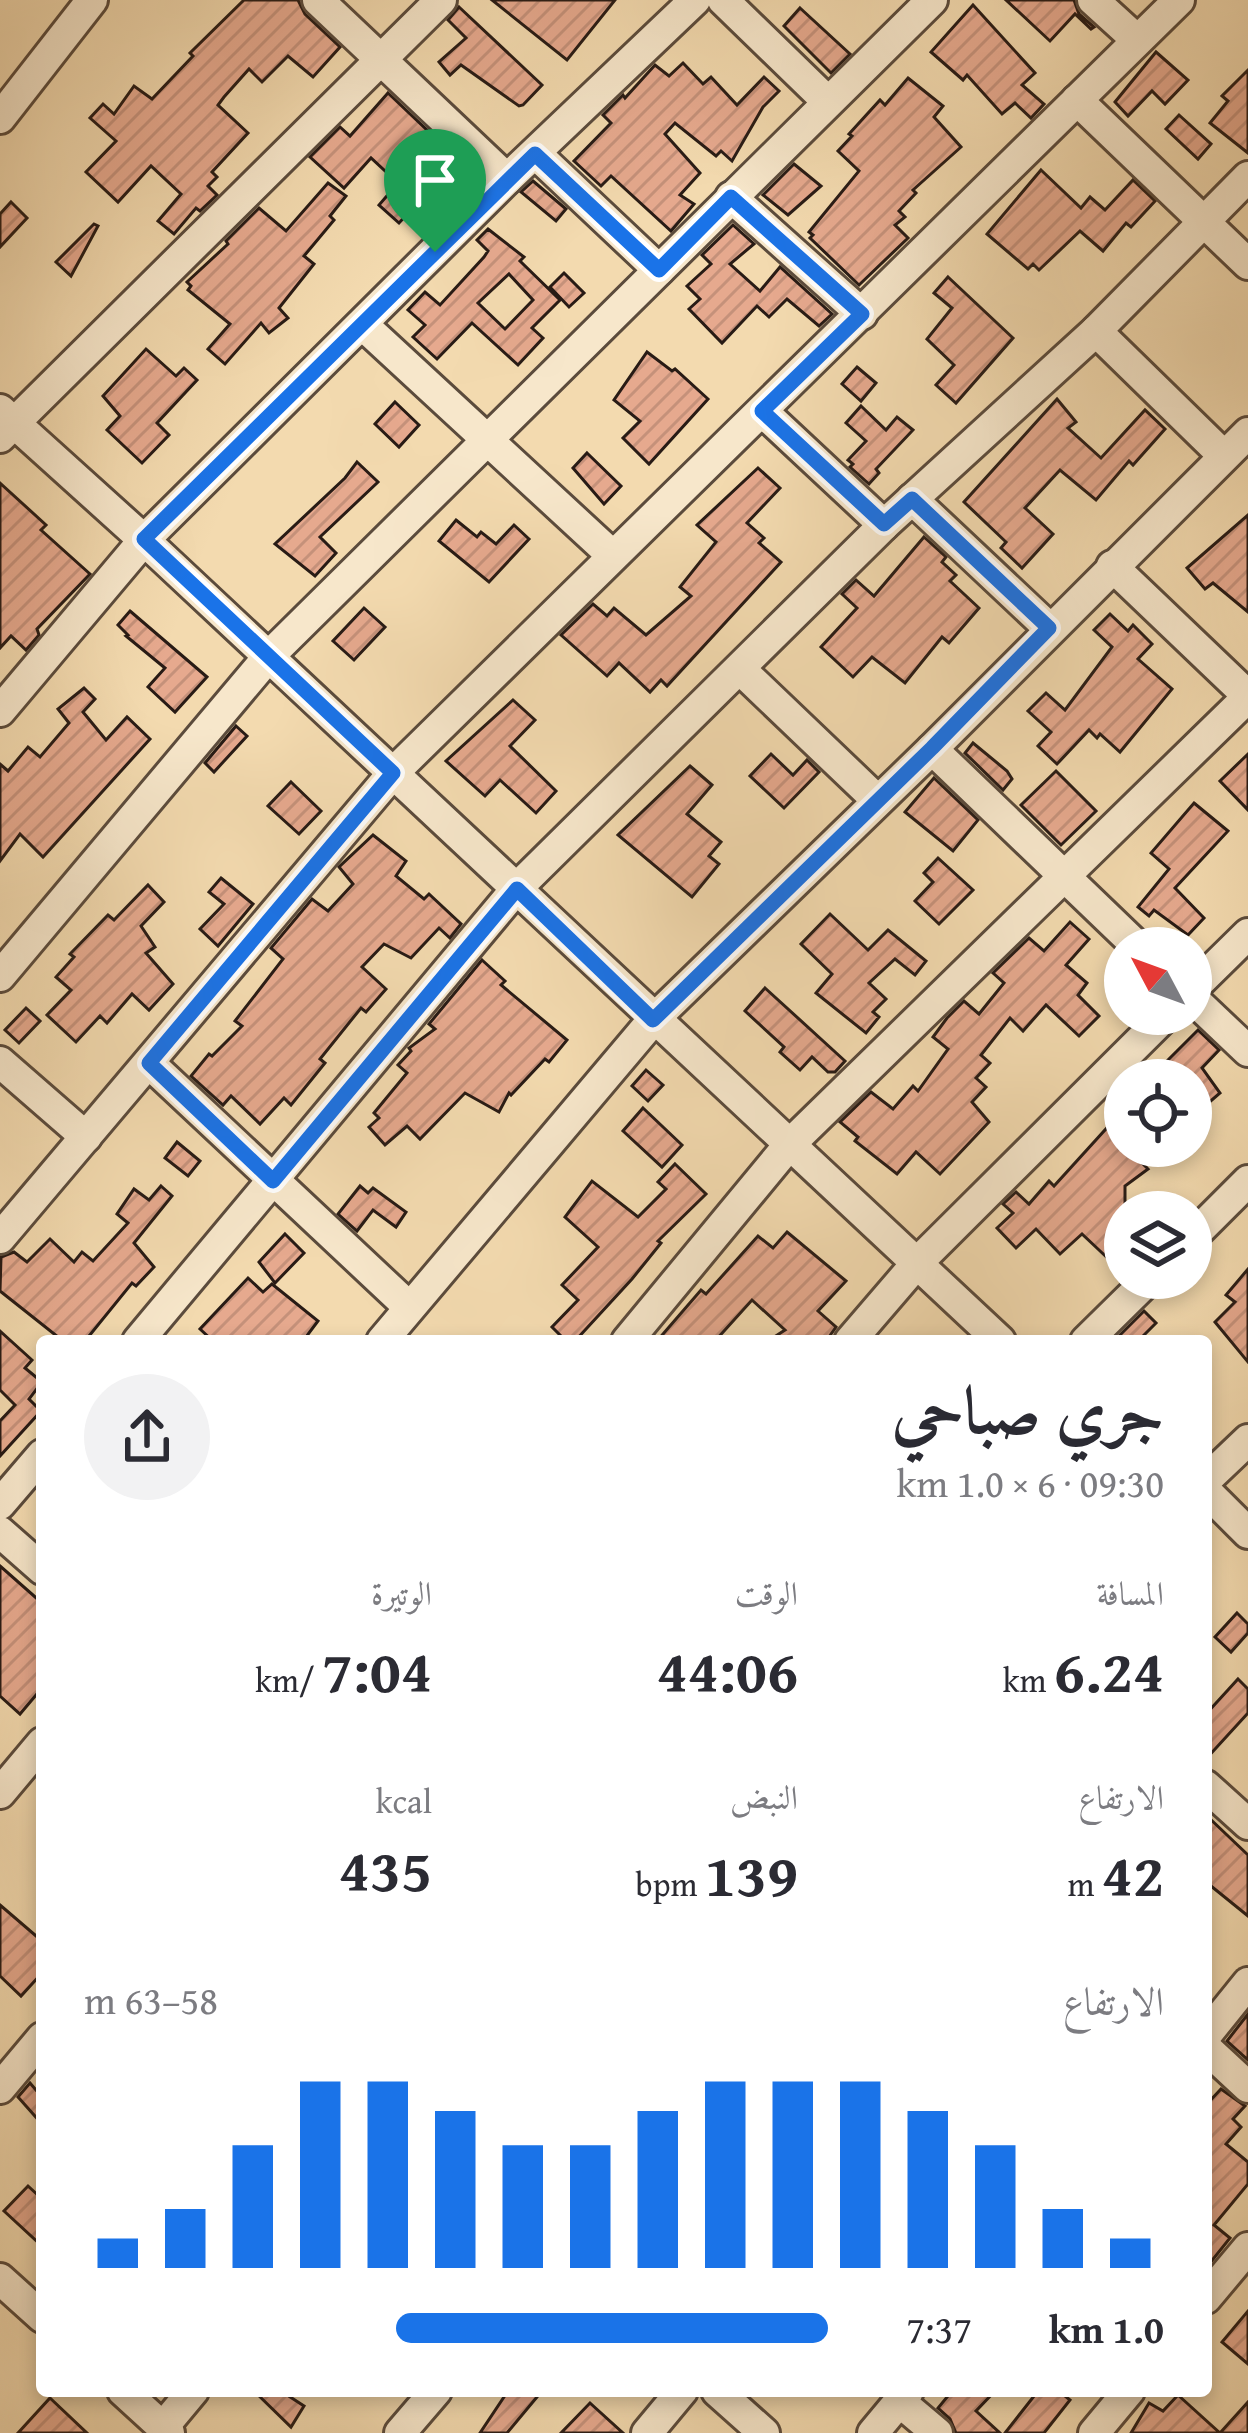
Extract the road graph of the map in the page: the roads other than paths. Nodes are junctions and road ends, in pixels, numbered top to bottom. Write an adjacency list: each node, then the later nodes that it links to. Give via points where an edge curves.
1 (92, 0): 13 (street)
2 (318, 0): 10 (street)
3 (441, 0): 10 (street)
4 (694, 0): 14 (street)
5 (723, 0): 12 (street)
6 (932, 0): 12 (street)
7 (1094, 0): 9 (street)
8 (1179, 0): 9 (street)
9 (1137, 40): 11 (street)
10 (380, 59): 16 (street); 25 (street)
11 (1077, 100): 18 (street); 21 (street)
12 (826, 101): 17 (street)
13 (0, 118)
14 (535, 154): 16 (street); 20 (street)
15 (1248, 177): 18 (street)
16 (507, 179): 22 (street)
17 (731, 197): 20 (street); 21 (street)
18 (1202, 222): 19 (street); 23 (street)
19 (1248, 264)
20 (659, 270): 27 (street)
21 (862, 314): 24 (street)
22 (363, 325): 27 (street); 31 (street)
23 (1096, 331): 28 (street); 29 (street)
24 (762, 411): 30 (street); 32 (street)
25 (4, 422): 31 (street)
26 (1248, 433): 28 (street)
27 (488, 440): 32 (street); 35 (street)
28 (1224, 456): 33 (street)
29 (912, 499): 30 (street); 34 (street)
30 (884, 524): 36 (street)
31 (144, 539): 35 (street); 38 (street)
32 (613, 556): 40 (street)
33 (1112, 566): 34 (street); 37 (street)
34 (1049, 628): 39 (street)
35 (269, 656): 40 (street); 47 (street)
36 (740, 669): 41 (street); 43 (street)
37 (1248, 696): 42 (street)
38 (0, 711)
39 (932, 748): 41 (street); 42 (street)
40 (393, 773): 43 (street); 53 (street)
41 (878, 800): 49 (street)
42 (1064, 877): 44 (street); 55 (street)
43 (517, 889): 49 (street); 56 (street)
44 (1117, 927)
45 (1248, 934): 46 (street)
46 (1212, 972)
47 (0, 976)
48 (1212, 1015): 51 (street)
49 (653, 1020): 55 (street); 62 (street)
50 (1146, 1035): 60 (street)
51 (1248, 1051)
52 (0, 1061): 54 (street)
53 (149, 1063): 54 (street); 56 (street)
54 (86, 1137): 59 (street)
55 (789, 1145): 60 (street); 65 (street)
56 (273, 1181): 62 (street); 63 (street)
57 (1248, 1181): 58 (street)
58 (1212, 1217)
59 (0, 1238)
60 (916, 1263): 66 (street); 67 (street)
61 (1129, 1299): 68 (street)
62 (409, 1307): 64 (street)
63 (143, 1335)
64 (387, 1335)
65 (632, 1335)
66 (855, 1335)
67 (994, 1335)
68 (1092, 1335)
69 (1248, 1440): 71 (street)
70 (36, 1461): 73 (street)
71 (1212, 1474)
72 (1212, 1497): 75 (street)
73 (0, 1504)
74 (0, 1532): 76 (street)
75 (1248, 1533)
76 (36, 1564)
77 (36, 1750): 79 (street)
78 (1212, 1791): 80 (street)
79 (0, 1793)
80 (1248, 1824)
81 (1248, 1983): 82 (street)
82 (1212, 2028)
83 (36, 2045): 86 (street)
84 (1212, 2054): 85 (street)
85 (1248, 2087)
86 (0, 2088)
87 (1248, 2248): 88 (street)
88 (1212, 2291)
89 (182, 2397): 96 (street)
90 (431, 2397): 97 (street)
91 (677, 2397): 98 (street)
92 (724, 2397): 99 (street)
93 (902, 2397): 100 (street)
94 (904, 2397): 101 (street)
95 (1124, 2397): 102 (street)
96 (144, 2419)
97 (400, 2433)
98 (647, 2433)
99 (764, 2433)
100 (873, 2433)
101 (937, 2433)
102 (1094, 2433)

